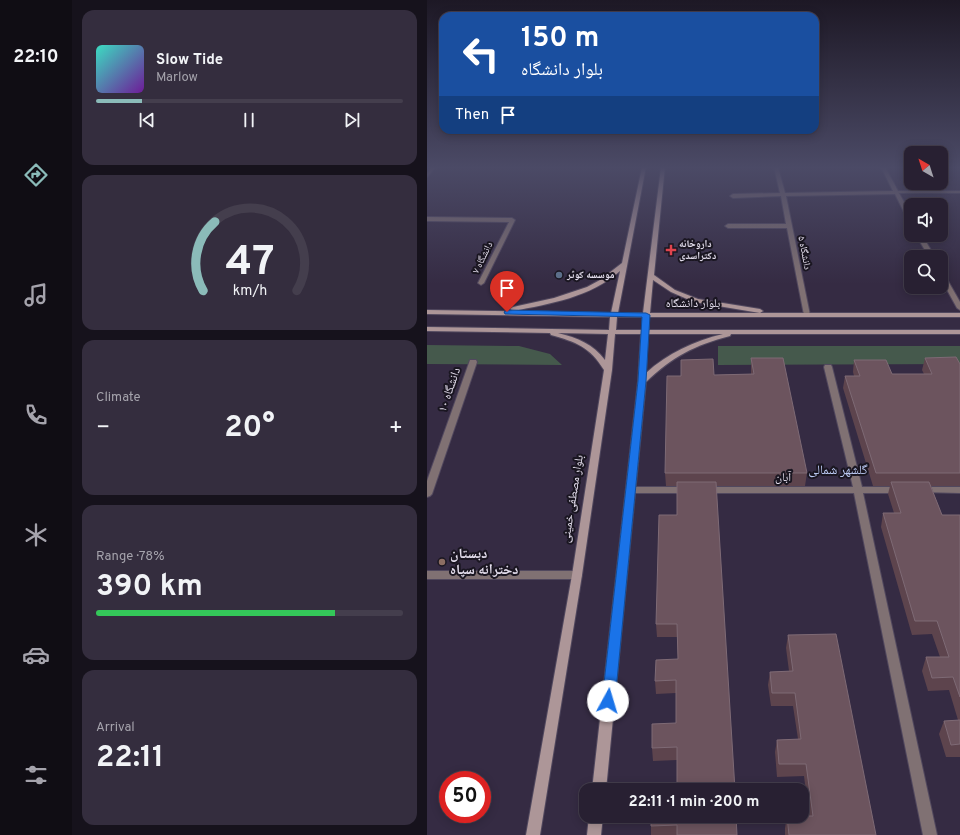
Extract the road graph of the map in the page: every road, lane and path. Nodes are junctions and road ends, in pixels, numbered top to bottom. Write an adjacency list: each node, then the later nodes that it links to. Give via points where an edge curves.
1 (636, 206): 7 (main road, بلوار مصطفی خمینی)
2 (659, 206): 8 (main road)
3 (785, 206): 6 (street, دانشگاه ۵)
4 (427, 219): 9 (street, دانشگاه ۷, via 512,220)
5 (728, 226): 6 (street)
6 (789, 226): 17 (street, دانشگاه ۵)
7 (625, 263): 13 (main road, via 608,278 581,291 527,306); 14 (main road, بلوار مصطفی خمینی)
8 (651, 276): 15 (main road); 16 (main road, via 673,291 696,301)
9 (481, 283)
10 (948, 287): 11 (street)
11 (960, 308)
12 (427, 312): 13 (main road, بلوار دانشگاه)
13 (493, 312): 14 (main road, بلوار دانشگاه)
14 (614, 315): 15 (main road, بلوار دانشگاه); 22 (main road, بلوار مصطفی خمینی)
15 (646, 315): 16 (main road, بلوار دانشگاه); 23 (main road)
16 (787, 315): 17 (main road, بلوار دانشگاه)
17 (807, 315): 18 (main road, بلوار دانشگاه)
18 (960, 315)
19 (427, 329): 20 (main road)
20 (512, 329): 22 (main road); 27 (main road, via 576,339 592,348)
21 (747, 331): 23 (main road); 24 (main road); 28 (main road, via 715,337 689,346 661,363)
22 (613, 332): 23 (main road); 27 (main road, بلوار مصطفی خمینی)
23 (645, 332): 28 (main road)
24 (960, 332)
25 (473, 362): 32 (street, دانشگاه ۱۰)
26 (828, 367): 30 (street)
27 (608, 370): 34 (main road, بلوار مصطفی خمینی)
28 (642, 381): 29 (main road)
29 (630, 490): 30 (street, آبان); 35 (main road)
30 (858, 490): 31 (street, آبان); 39 (street)
31 (960, 490)
32 (427, 494)
33 (427, 575): 34 (street)
34 (577, 575): 37 (main road, بلوار مصطفی خمینی)
35 (600, 783)
36 (595, 823): 38 (main road)
37 (533, 835)
38 (594, 835)
39 (930, 835)

